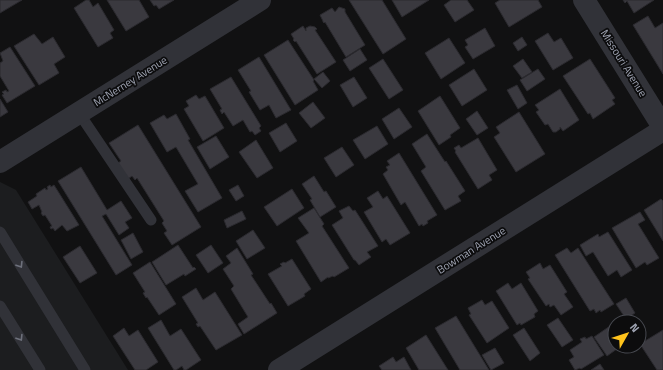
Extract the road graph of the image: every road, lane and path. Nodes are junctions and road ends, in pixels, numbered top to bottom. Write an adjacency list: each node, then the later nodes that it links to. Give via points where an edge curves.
1 (260, 0): 3 (street, McNerney Avenue)
2 (584, 0): 4 (street, Missouri Avenue)
3 (79, 113): 6 (street, McNerney Avenue); 7 (lane)
4 (663, 127)
5 (663, 130): 12 (street, Bowman Avenue)
6 (0, 162)
7 (152, 220)
8 (0, 232): 11 (lane, one-way to 11)
9 (0, 306): 10 (lane, one-way to 10)
10 (40, 370)
11 (85, 370)
12 (279, 370)

